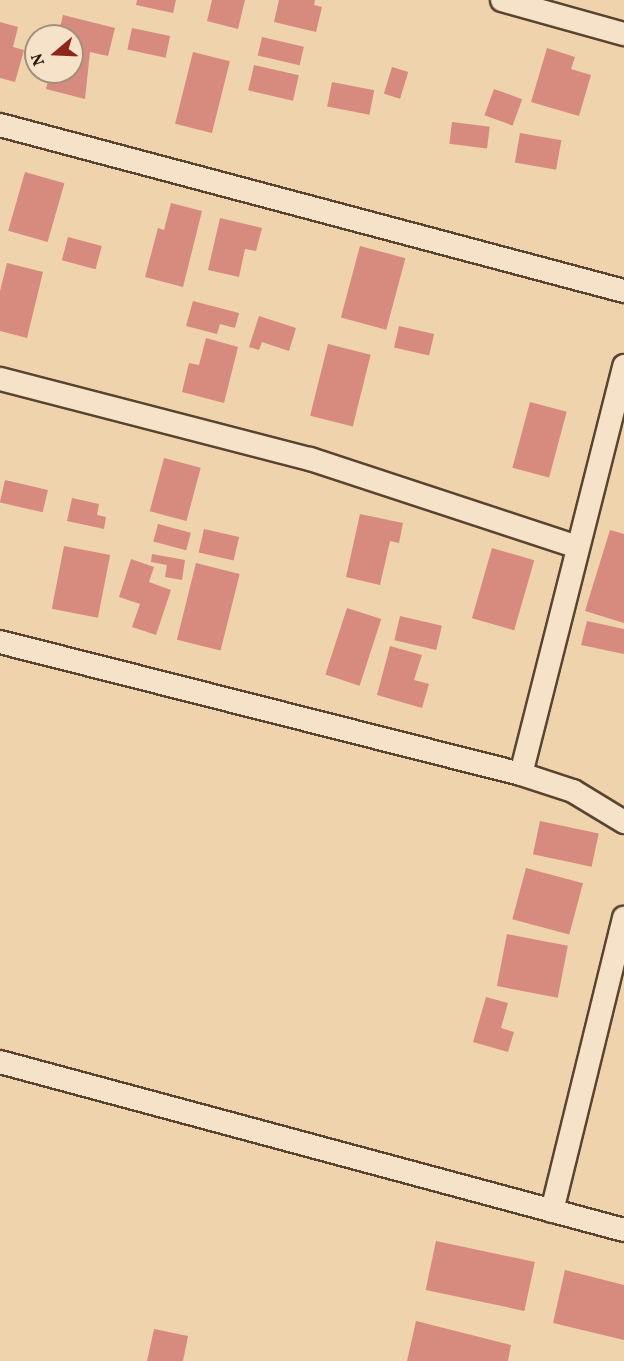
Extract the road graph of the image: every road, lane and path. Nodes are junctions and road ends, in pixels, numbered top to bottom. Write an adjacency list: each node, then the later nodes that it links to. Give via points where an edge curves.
1 (502, 0): 2 (street)
2 (624, 34)
3 (0, 125): 4 (street)
4 (624, 291)
5 (624, 366): 7 (street)
6 (0, 379): 7 (street, via 310,459)
7 (575, 546): 9 (street)
8 (0, 642): 9 (street)
9 (521, 774): 10 (street, via 573,791)
10 (624, 822)
11 (624, 918): 13 (street)
12 (0, 1062): 13 (street)
13 (552, 1211): 14 (street)
14 (624, 1230)

